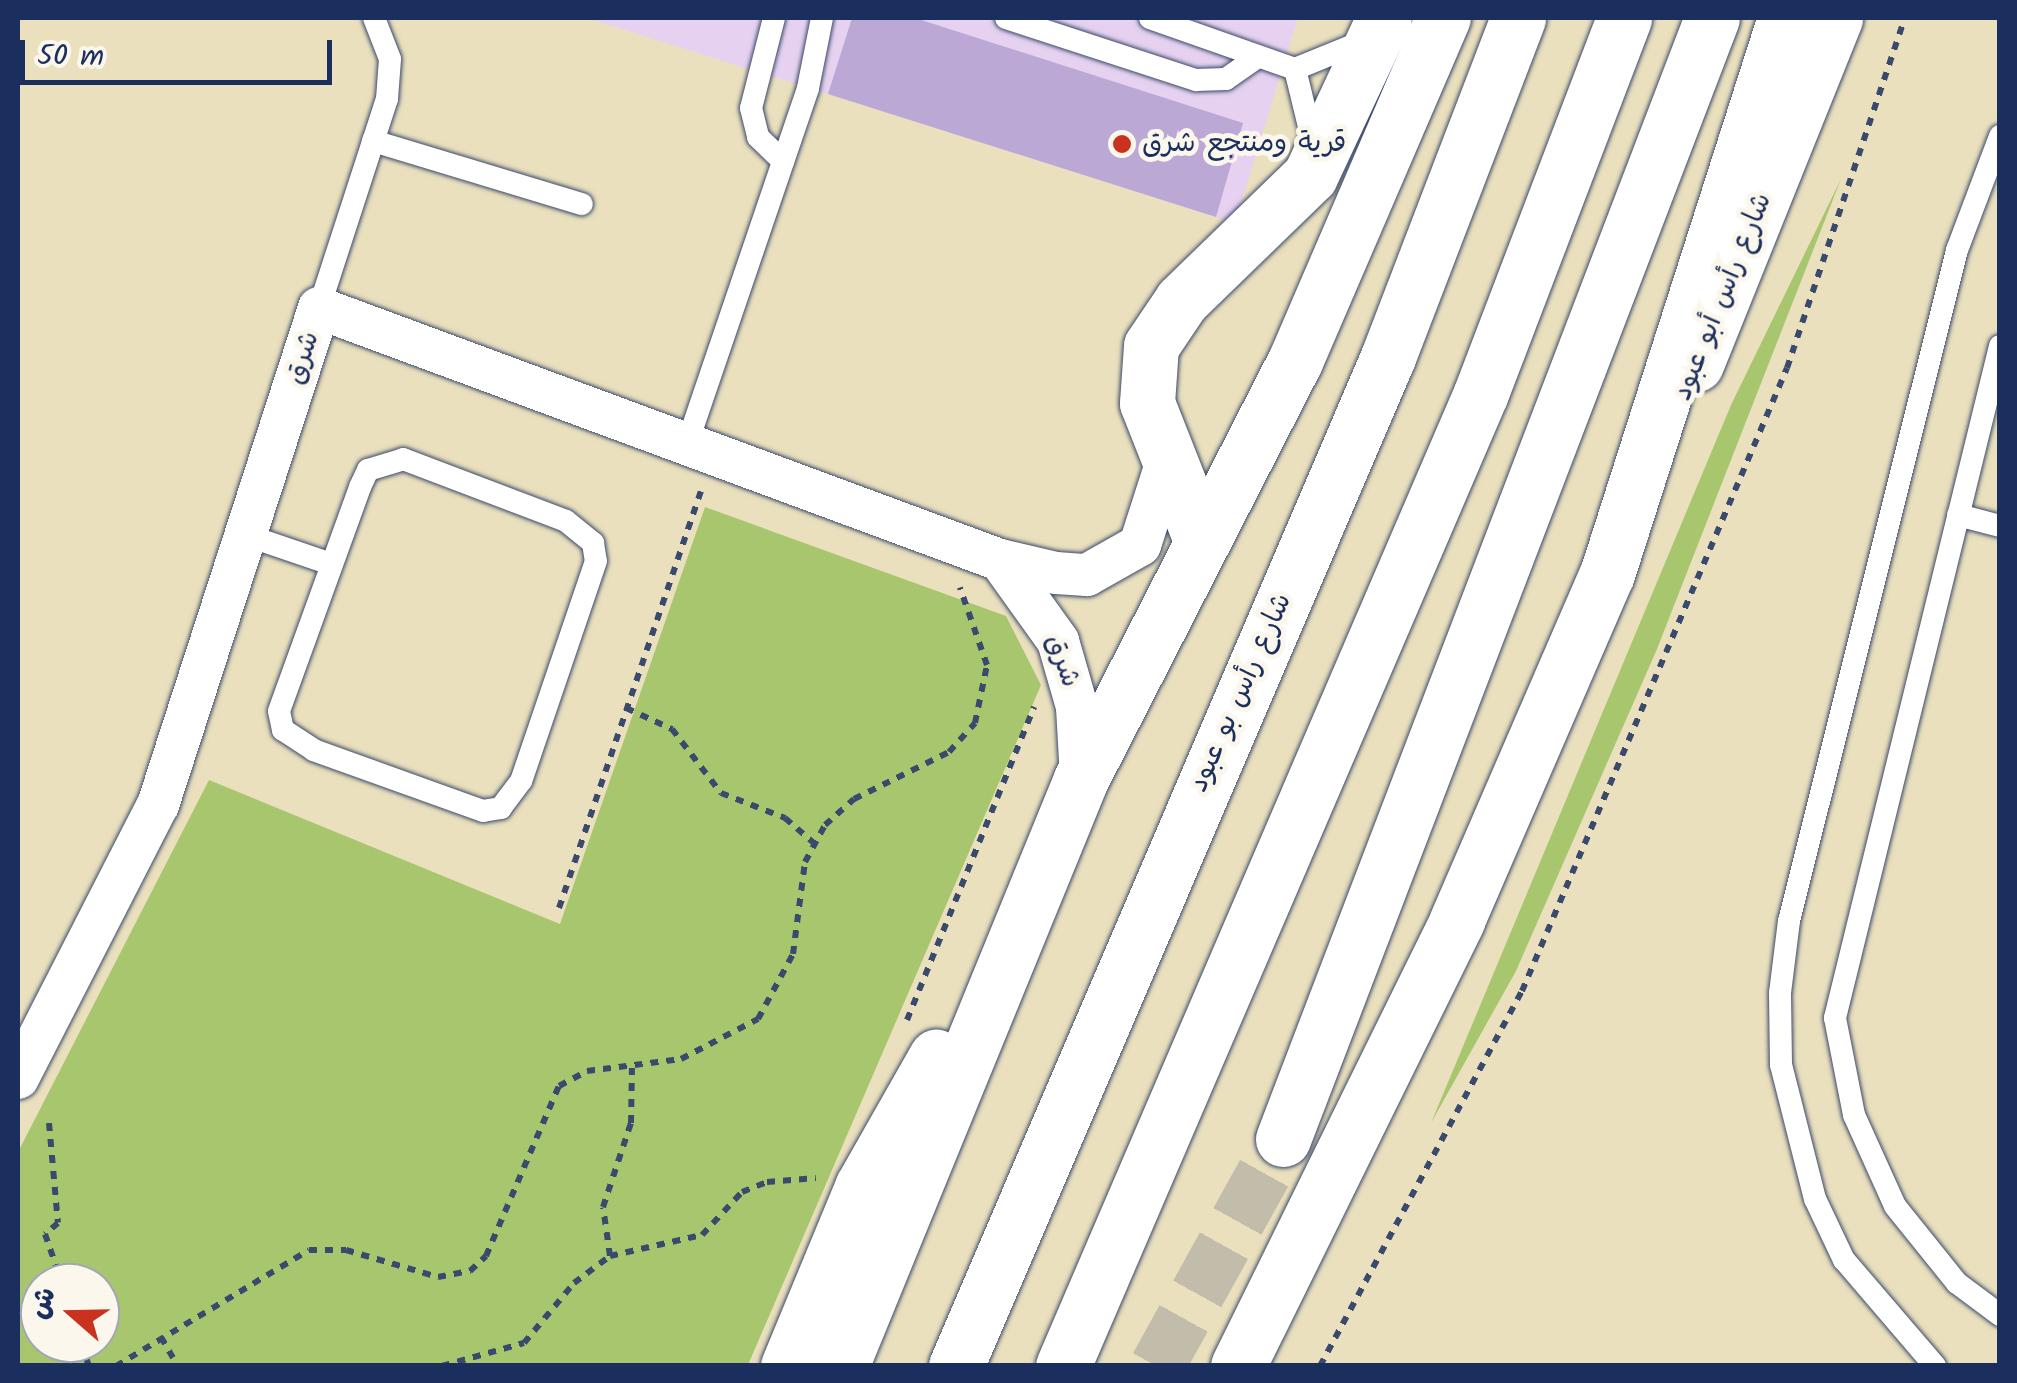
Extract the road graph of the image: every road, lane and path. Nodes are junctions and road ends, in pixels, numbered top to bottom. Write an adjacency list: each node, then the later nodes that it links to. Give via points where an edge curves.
1 (374, 18): 17 (lane, via 390,59)
2 (774, 18): 18 (lane, via 751,108 758,137)
3 (822, 18): 18 (lane)
4 (1006, 18): 14 (lane, via 1196,80 1226,78)
5 (1150, 18): 14 (lane)
6 (1443, 18): 28 (main road, via 1295,361)
7 (1518, 18): 53 (main road, شارع رأس بو عبود, via 1388,357)
8 (1624, 18): 54 (main road, via 1481,393)
9 (1712, 18): 42 (main road)
10 (1785, 18): 31 (main road)
11 (1835, 18): 31 (main road, شارع رأس أبو عبود)
12 (1906, 18): 56 (path, via 1788,368 1522,991)
13 (1383, 22): 15 (lane, via 1341,54); 19 (main road)
14 (1258, 57): 15 (lane)
15 (1295, 70): 19 (lane, via 1312,121)
16 (2000, 136): 57 (lane, via 1957,250 1789,922 1780,994 1782,1066 1815,1199 1844,1260)
17 (373, 142): 20 (lane); 21 (lane)
18 (783, 161): 23 (lane)
19 (1310, 176): 24 (main road, via 1182,300 1152,346 1147,403)
20 (582, 204)
21 (319, 308): 23 (street, شرق); 27 (street, شرق)
22 (2000, 346): 25 (lane)
23 (701, 446): 29 (street, شرق); 33 (path)
24 (1168, 461): 28 (main road); 29 (street, شرق, via 1155,518 1116,565 1086,575)
25 (1958, 515): 26 (lane); 46 (lane, via 1835,1018 1854,1115 1895,1206 1957,1283)
26 (2000, 526)
27 (243, 534): 30 (lane); 40 (street, شرق, via 158,804)
28 (1201, 540): 34 (main road)
29 (982, 554): 32 (street, شرق); 35 (path, via 957,581 987,664 975,724 949,752 838,811)
30 (331, 564): 30 (lane, via 279,711 283,730 330,756 483,811 501,808 522,781 596,561 593,543 566,521 403,459 384,460 368,470)
31 (1608, 574): 55 (main road, via 1457,920)
32 (1058, 641): 34 (street, شرق, via 1077,708); 38 (path)
33 (626, 708): 35 (path, via 672,730 721,793 785,818); 36 (path)
34 (1080, 779): 37 (main road)
35 (814, 842): 39 (path, via 793,954 758,1019 708,1048)
36 (559, 908)
37 (994, 978): 43 (main road, via 922,1078); 52 (main road)
38 (898, 1040)
39 (632, 1068): 44 (path, via 632,1123 603,1207); 47 (path, via 587,1071 548,1100 486,1256 470,1271 438,1277 346,1250 310,1250)
40 (18, 1078)
41 (48, 1123): 45 (path, via 58,1223 45,1234)
42 (1283, 1139)
43 (862, 1186): 44 (path, via 766,1182 742,1192 702,1235); 51 (main road)
44 (610, 1256): 50 (path, via 574,1283 524,1343)
45 (55, 1263)
46 (2000, 1315)
47 (160, 1338): 48 (path); 49 (path)
48 (116, 1366)
49 (178, 1366)
50 (442, 1366)
51 (788, 1366)
52 (841, 1366)
53 (956, 1366)
54 (1063, 1366)
55 (1238, 1366)
56 (1320, 1366)
57 (1935, 1366)

